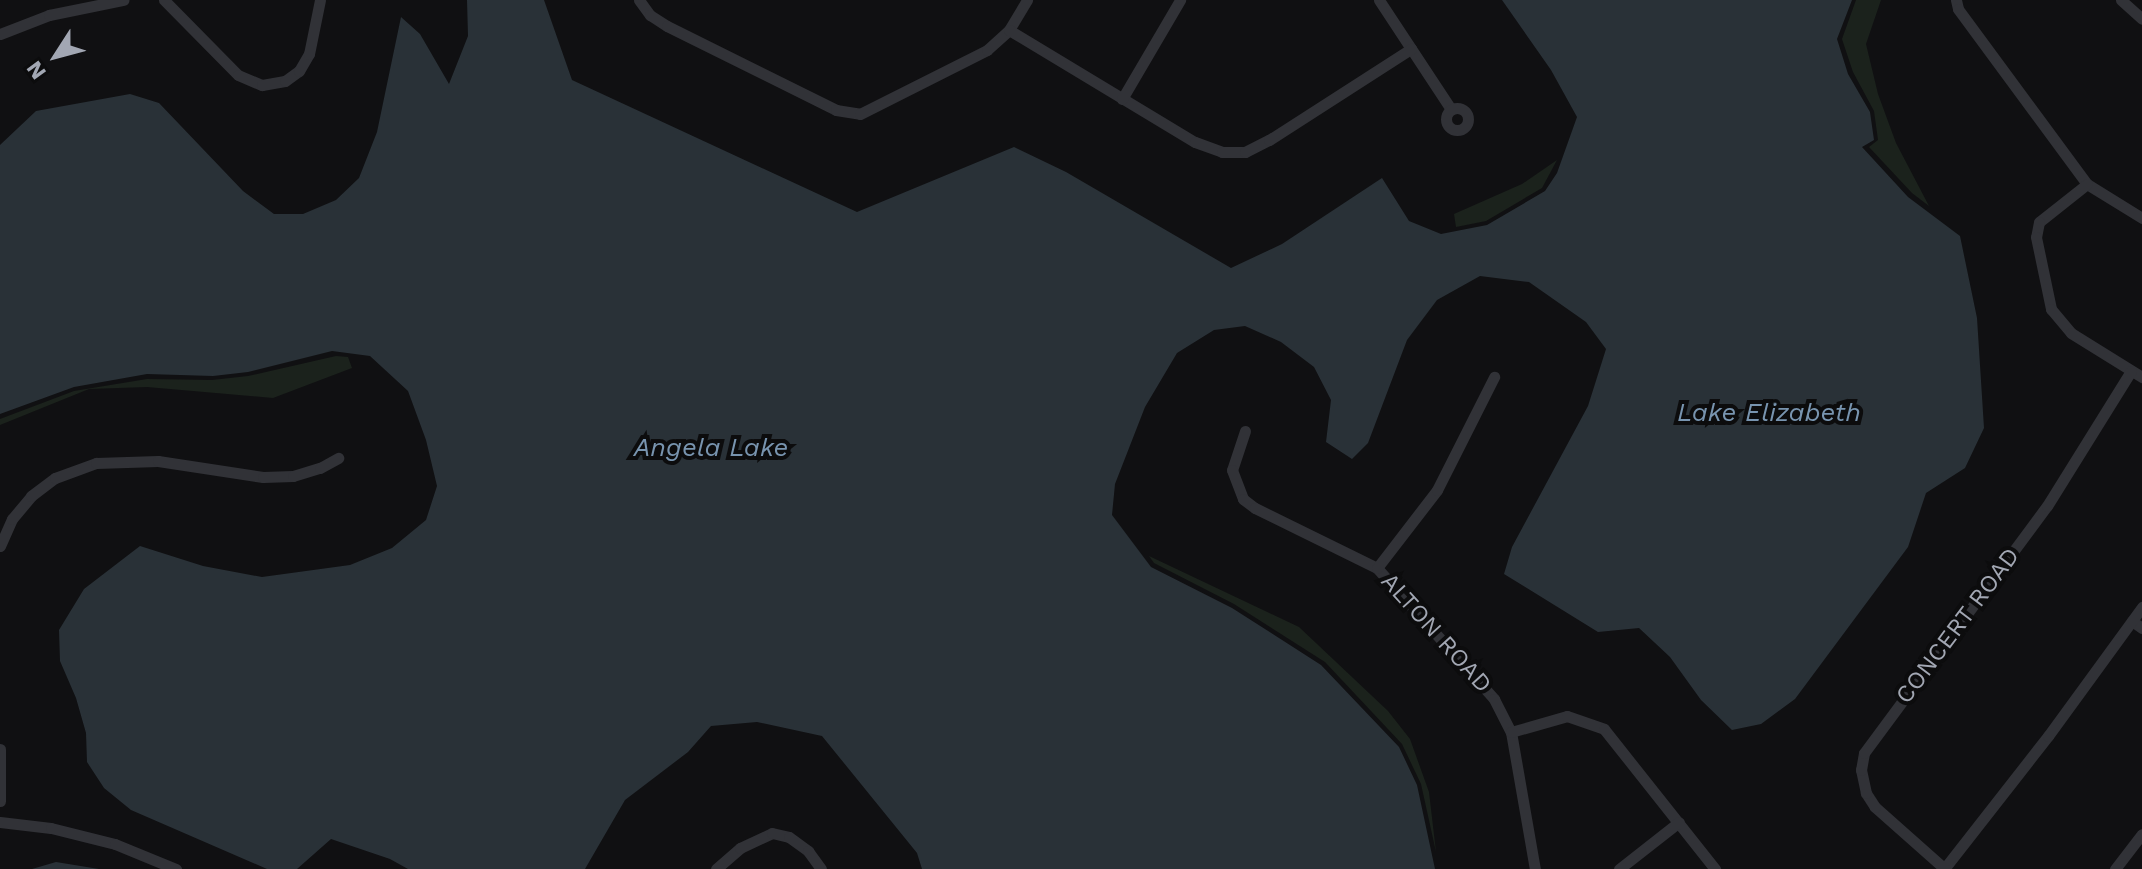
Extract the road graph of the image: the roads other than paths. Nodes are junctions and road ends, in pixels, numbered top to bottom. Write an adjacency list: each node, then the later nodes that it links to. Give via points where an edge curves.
1 (46, 0): 11 (street)
2 (123, 0): 11 (street)
3 (164, 0): 4 (street, via 238,75 262,85 285,81 299,71 309,54)
4 (320, 0)
5 (639, 0): 13 (street, via 667,26 847,113 876,108 987,50)
6 (1027, 0): 13 (street)
7 (1180, 0): 16 (street)
8 (1379, 0): 15 (street)
9 (1956, 0): 18 (street)
10 (2121, 0): 12 (street)
11 (49, 15): 14 (street)
12 (2142, 19)
13 (1009, 30): 16 (street)
14 (0, 34)
15 (1411, 49): 16 (street, via 1245,152 1222,152 1195,142); 17 (street)
16 (1122, 99)
17 (1451, 109)
18 (2087, 184): 19 (street); 20 (street, via 2039,222 2036,237 2051,309 2071,333)
19 (2142, 218)
20 (2137, 374): 40 (street, CONCERT ROAD, via 1864,753 1861,770 1875,807)
21 (1494, 377): 25 (street, via 1437,490)
22 (1245, 431): 25 (street, ALTON ROAD, via 1232,470 1243,499)
23 (338, 458): 24 (street, via 293,476 263,477 158,461 96,463 55,478 31,496 12,519)
24 (0, 546)
25 (1377, 568): 28 (street, ALTON ROAD, via 1485,685)
26 (2142, 607): 27 (street)
27 (2137, 624): 40 (street)
28 (1511, 732): 32 (street, via 1567,716 1604,729); 37 (street, ALTON ROAD)
29 (0, 749): 30 (street)
30 (0, 801)
31 (0, 822): 34 (street, via 115,844)
32 (1679, 822): 38 (street); 39 (street)
33 (2142, 834): 41 (street)
34 (176, 869)
35 (716, 869): 36 (street, via 740,848 772,833 789,837)
36 (821, 869)
37 (1535, 869)
38 (1619, 869)
39 (1715, 869)
40 (1944, 869)
41 (2115, 869)

